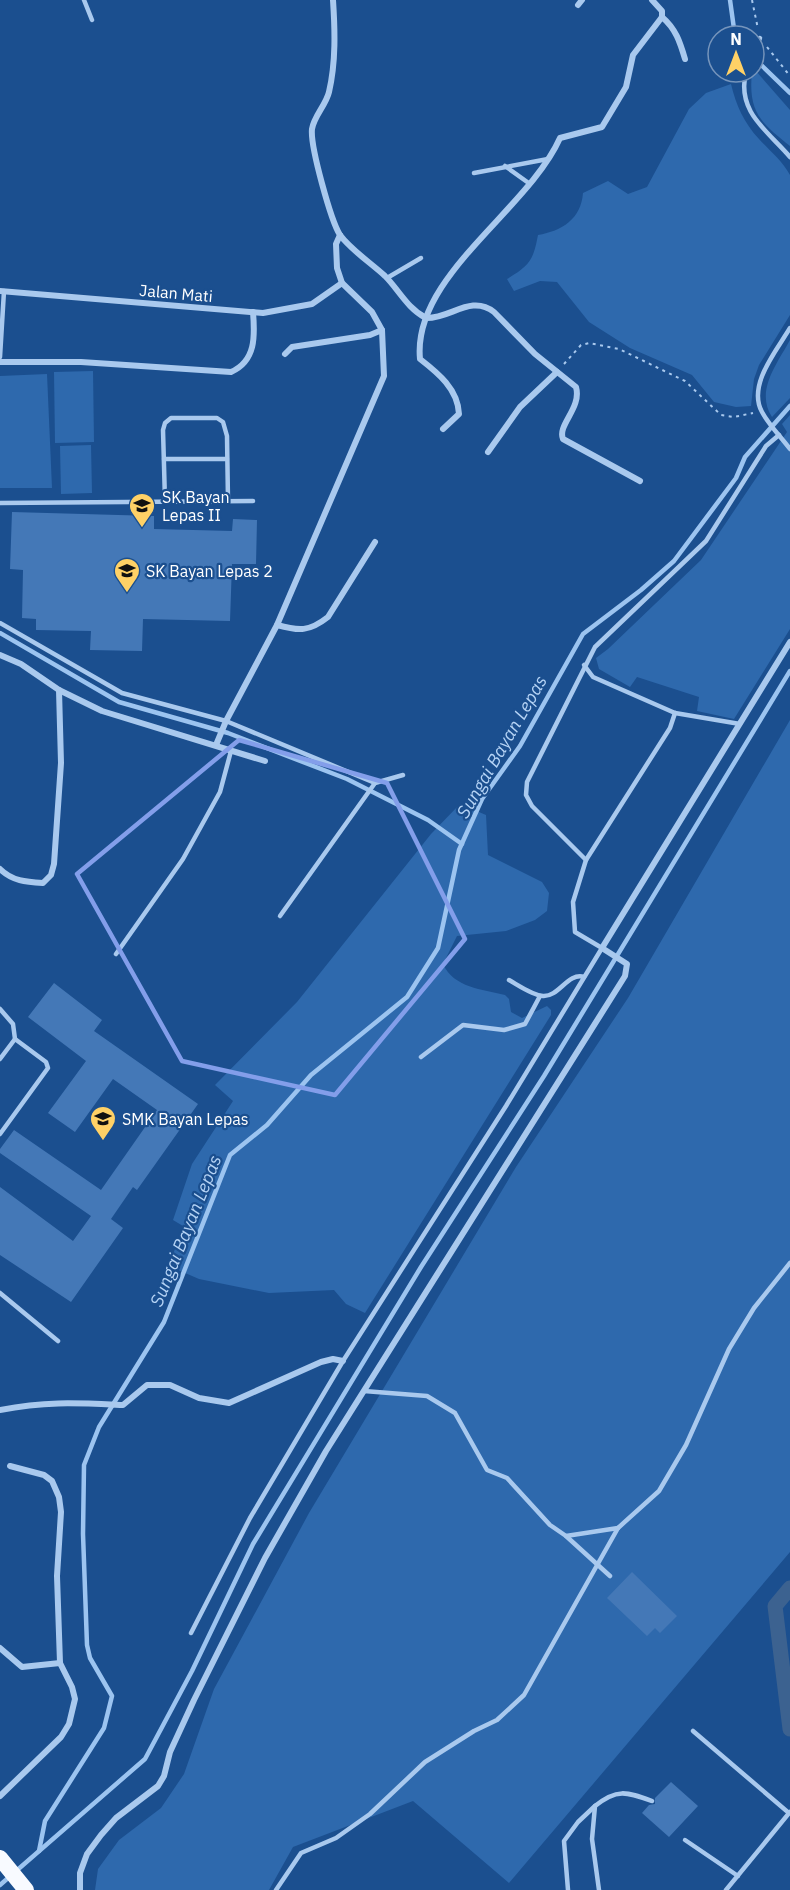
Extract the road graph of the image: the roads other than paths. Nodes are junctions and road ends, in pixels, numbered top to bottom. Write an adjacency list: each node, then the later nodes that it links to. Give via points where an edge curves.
1 (84, 0): 5 (lane)
2 (333, 0): 13 (street, via 335,35 329,94 313,126 312,139)
3 (652, 0): 4 (street, via 662,11)
4 (662, 17): 6 (street, via 679,38); 9 (street, via 633,55 626,87 602,127 560,138)
5 (92, 20)
6 (685, 59)
7 (745, 84): 8 (lane, via 748,112)
8 (790, 157)
9 (551, 158): 10 (lane); 12 (street)
10 (505, 166): 11 (lane); 12 (lane)
11 (474, 173)
12 (531, 185): 19 (street, via 453,269)
13 (340, 235): 15 (street); 16 (street, via 336,255)
14 (421, 258): 15 (lane)
15 (387, 278): 19 (street, via 408,304)
16 (342, 283): 18 (street, Jalan Mati, via 312,304); 21 (street, via 372,312)
17 (2, 291): 18 (street, Jalan Mati); 23 (lane)
18 (253, 312): 24 (street, via 255,336 250,354 241,367 231,372 81,362)
19 (426, 318): 25 (street, via 461,307 487,306); 26 (street, via 418,346 420,359 442,377 459,402 459,414)
20 (790, 328): 27 (lane, via 758,385 757,398 763,414)
21 (382, 330): 22 (street, via 292,347); 39 (street, via 384,376)
22 (285, 354)
23 (0, 357)
24 (0, 362)
25 (557, 372): 29 (street, via 520,407); 32 (street, via 576,387 578,394 561,435 563,439)
26 (443, 429)
27 (779, 435): 28 (lane); 42 (lane, via 766,446 706,540 595,647)
28 (790, 449)
29 (488, 452)
30 (164, 459): 31 (lane); 31 (lane, via 163,430 171,418 217,418 224,422); 33 (lane)
31 (227, 459): 34 (lane)
32 (640, 481)
33 (165, 501): 34 (lane); 36 (lane)
34 (228, 501): 35 (lane)
35 (253, 501)
36 (0, 502)
37 (375, 542): 39 (street, via 328,617 300,631)
38 (0, 623): 45 (lane, via 122,693)
39 (277, 625): 45 (street)
40 (790, 642): 46 (street)
41 (0, 655): 43 (street)
42 (584, 665): 44 (lane, via 593,677); 52 (lane, via 527,782 526,795 532,806)
43 (59, 690): 47 (street, via 102,711); 53 (street, via 61,763 51,875 43,883 28,882 8,877)
44 (675, 713): 46 (lane); 52 (lane, via 670,728)
45 (225, 723): 47 (street); 51 (lane)
46 (741, 724): 55 (street)
47 (217, 742): 48 (street)
48 (231, 751): 49 (street); 56 (lane, via 220,792 183,859)
49 (265, 761)
50 (403, 775): 51 (lane)
51 (375, 783): 54 (lane)
52 (586, 860): 55 (lane, via 572,918 575,932)
53 (0, 869)
54 (279, 916)
55 (605, 949): 57 (lane); 69 (street, via 624,961 628,969 625,976)
56 (116, 954)
57 (584, 977): 59 (lane, via 574,977 552,995); 68 (lane)
58 (508, 980): 59 (lane)
59 (540, 996): 62 (lane, via 525,1024 504,1030 463,1025)
60 (0, 1009): 61 (lane, via 13,1024)
61 (15, 1040): 63 (lane); 64 (lane, via 46,1062 48,1068)
62 (421, 1057)
63 (0, 1059)
64 (0, 1134)
65 (790, 1263): 72 (lane, via 754,1308 729,1349 686,1444 659,1491)
66 (0, 1293): 67 (lane)
67 (58, 1341)
68 (344, 1361): 70 (street, via 321,1362 229,1403 199,1398 170,1385 147,1385 123,1405 95,1401 38,1402); 76 (lane, via 250,1518)
69 (364, 1391): 73 (lane, via 427,1396 440,1402 455,1413 487,1470 507,1478 550,1525); 88 (street, via 265,1558 176,1737 164,1776 158,1786 100,1835 80,1872)
70 (0, 1410)
71 (10, 1466): 78 (street, via 44,1475 52,1481 59,1497)
72 (618, 1528): 73 (lane); 74 (lane)
73 (566, 1536): 74 (lane)
74 (597, 1563): 75 (lane); 89 (lane, via 524,1695 511,1710 425,1762 370,1814 336,1838 301,1853)
75 (610, 1576)
76 (191, 1633)
77 (0, 1648): 78 (street, via 22,1667)
78 (60, 1663): 80 (street, via 75,1699 69,1724 61,1737)
79 (693, 1731): 83 (lane)
80 (0, 1796)
81 (652, 1801): 82 (lane, via 627,1792 608,1795)
82 (595, 1806): 90 (lane, via 564,1841); 91 (lane, via 592,1839)
83 (790, 1812): 86 (lane)
84 (685, 1840): 86 (lane)
85 (0, 1858): 87 (highway)
86 (738, 1876): 92 (lane)
87 (26, 1890)
88 (80, 1890)
89 (276, 1890)
90 (568, 1890)
91 (599, 1890)
92 (726, 1890)

